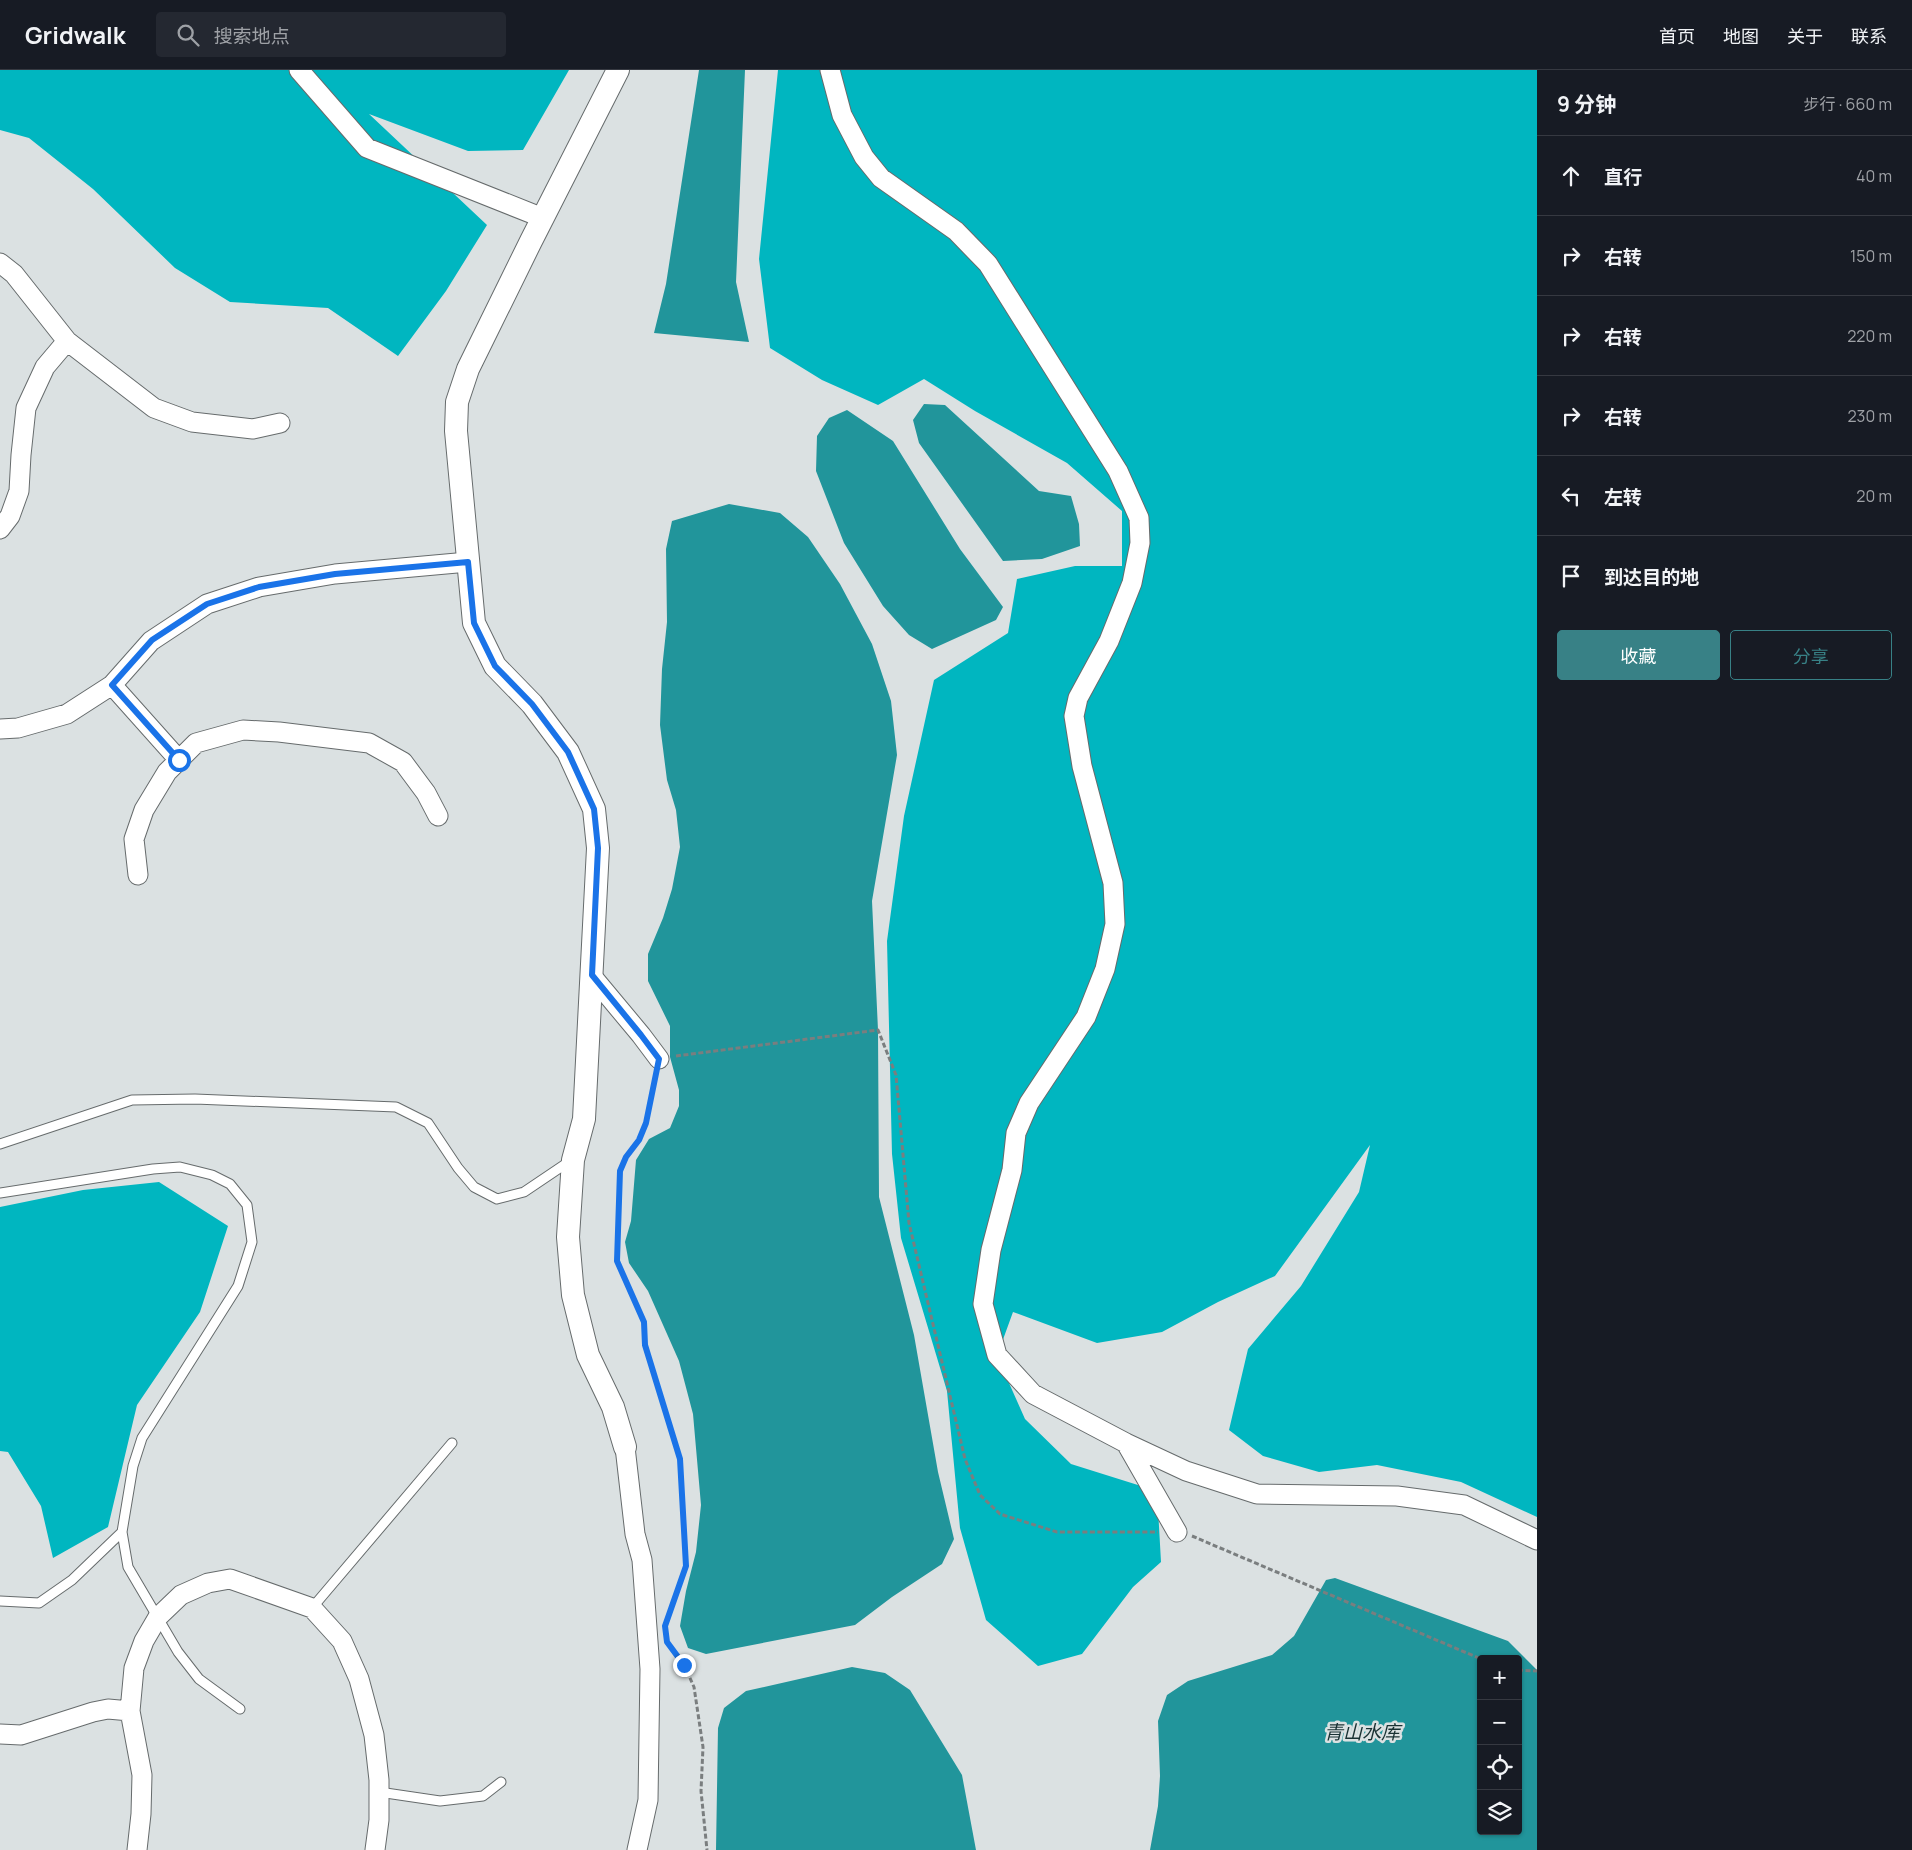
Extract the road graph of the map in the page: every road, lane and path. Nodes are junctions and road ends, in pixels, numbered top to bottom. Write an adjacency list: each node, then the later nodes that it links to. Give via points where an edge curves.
1 (299, 70): 4 (street, via 367,148)
2 (618, 70): 4 (street)
3 (830, 70): 22 (street, via 842,115 864,157 881,178 956,231 988,264 1118,471 1140,518 1140,543 1132,583 1109,641 1078,698 1074,716 1082,766 1113,883 1115,924 1105,969 1086,1017 1029,1103 1016,1133 1012,1170 991,1250 984,1304 997,1354 1033,1394)
4 (543, 218): 9 (street, via 468,369 458,402 456,431)
5 (0, 263): 6 (street, via 14,274)
6 (67, 341): 7 (street, via 154,408 192,422 253,429); 8 (street, via 45,367 26,408 19,491 10,516)
7 (280, 423)
8 (0, 529)
9 (468, 562): 10 (street, via 335,574 259,587 207,604 152,640); 15 (street, via 474,623 495,666 532,704 568,752 594,809 598,848)
10 (112, 685): 11 (street, via 67,714 18,728); 12 (street)
11 (0, 729)
12 (179, 760): 13 (street, via 196,743 243,730 369,743 403,762); 14 (street, via 167,772 144,810 136,832)
13 (438, 816)
14 (138, 875)
15 (592, 975): 17 (street); 19 (street, via 584,1119)
16 (878, 1030): 17 (path)
17 (659, 1059): 31 (path, via 646,1123 620,1171 617,1261 644,1322 645,1345 680,1459 686,1566)
18 (0, 1144): 19 (lane, via 132,1100 195,1099 396,1107 428,1122 474,1187 498,1199 524,1192)
19 (572, 1160): 23 (street, via 568,1237 573,1295 588,1355 613,1407)
20 (0, 1193): 24 (lane, via 180,1167 212,1175 230,1184 247,1205 252,1242 238,1286 142,1438 133,1466)
21 (452, 1443): 29 (lane)
22 (1126, 1443): 25 (street); 27 (street, via 1186,1471 1258,1494 1398,1496 1464,1505)
23 (625, 1447): 43 (street, via 635,1534 642,1560 650,1669 648,1800)
24 (122, 1532): 28 (lane, via 72,1580 39,1603); 30 (lane, via 128,1567)
25 (1177, 1532)
26 (1198, 1538): 33 (path)
27 (1537, 1540)
28 (0, 1601)
29 (312, 1608): 30 (street, via 230,1579 208,1583 180,1595); 40 (street, via 342,1641 359,1679 374,1735)
30 (158, 1617): 36 (lane, via 198,1679); 37 (street, via 134,1668)
31 (665, 1626)
32 (666, 1634): 44 (path, via 667,1642 684,1665 694,1687 703,1747 701,1791)
33 (1477, 1657)
34 (1522, 1670): 35 (path)
35 (1537, 1671)
36 (240, 1709)
37 (130, 1712): 38 (street, via 108,1709 21,1735); 41 (street, via 142,1775)
38 (0, 1734)
39 (500, 1782): 40 (lane, via 483,1796 440,1801)
40 (379, 1792): 42 (street)
41 (136, 1850)
42 (374, 1850)
43 (637, 1850)
44 (707, 1850)

